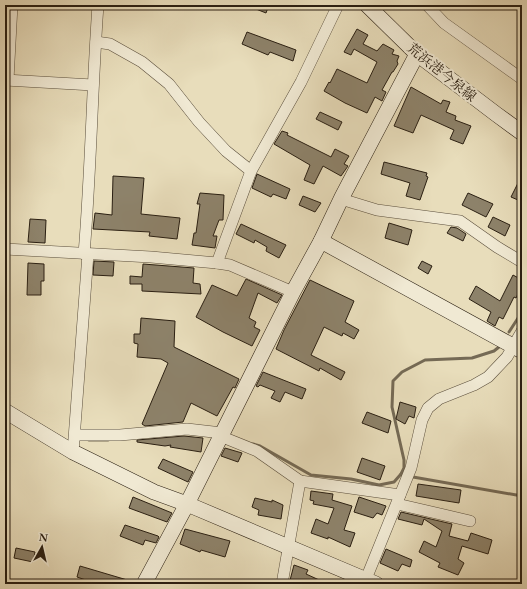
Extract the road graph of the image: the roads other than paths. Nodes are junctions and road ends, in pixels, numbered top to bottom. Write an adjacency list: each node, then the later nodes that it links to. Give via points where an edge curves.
1 (12, 5): 9 (street)
2 (98, 5): 6 (street)
3 (338, 5): 12 (street, via 301,82)
4 (367, 5): 7 (street, 荒浜港今泉線)
5 (427, 5): 8 (street, via 444,23)
6 (96, 42): 10 (street); 12 (street, via 110,44 142,62 169,84 204,128 226,151)
7 (417, 54): 11 (street, 荒浜港今泉線); 13 (street)
8 (522, 79)
9 (7, 80): 10 (street)
10 (93, 85): 16 (street)
11 (522, 132)
12 (251, 171): 18 (street)
13 (341, 199): 14 (street); 17 (street, via 376,210 460,221)
14 (322, 241): 19 (street); 21 (street)
15 (5, 249): 16 (street)
16 (86, 254): 18 (street); 24 (street)
17 (522, 262)
18 (217, 263): 19 (street, via 230,265)
19 (293, 292): 23 (street)
20 (522, 331): 21 (street)
21 (518, 348): 27 (street, via 488,377 439,399 428,408 422,420 411,468)
22 (5, 411): 25 (street)
23 (221, 434): 24 (street, via 187,429 120,435); 26 (street, via 257,451); 28 (street)
24 (79, 435): 25 (street)
25 (73, 452): 28 (street, via 154,492)
26 (300, 481): 27 (street); 30 (street)
27 (398, 499): 29 (street); 31 (street)
28 (187, 504): 30 (street); 32 (street)
29 (470, 521)
30 (288, 547): 31 (street); 33 (street)
31 (369, 583)
32 (144, 584)
33 (282, 584)

